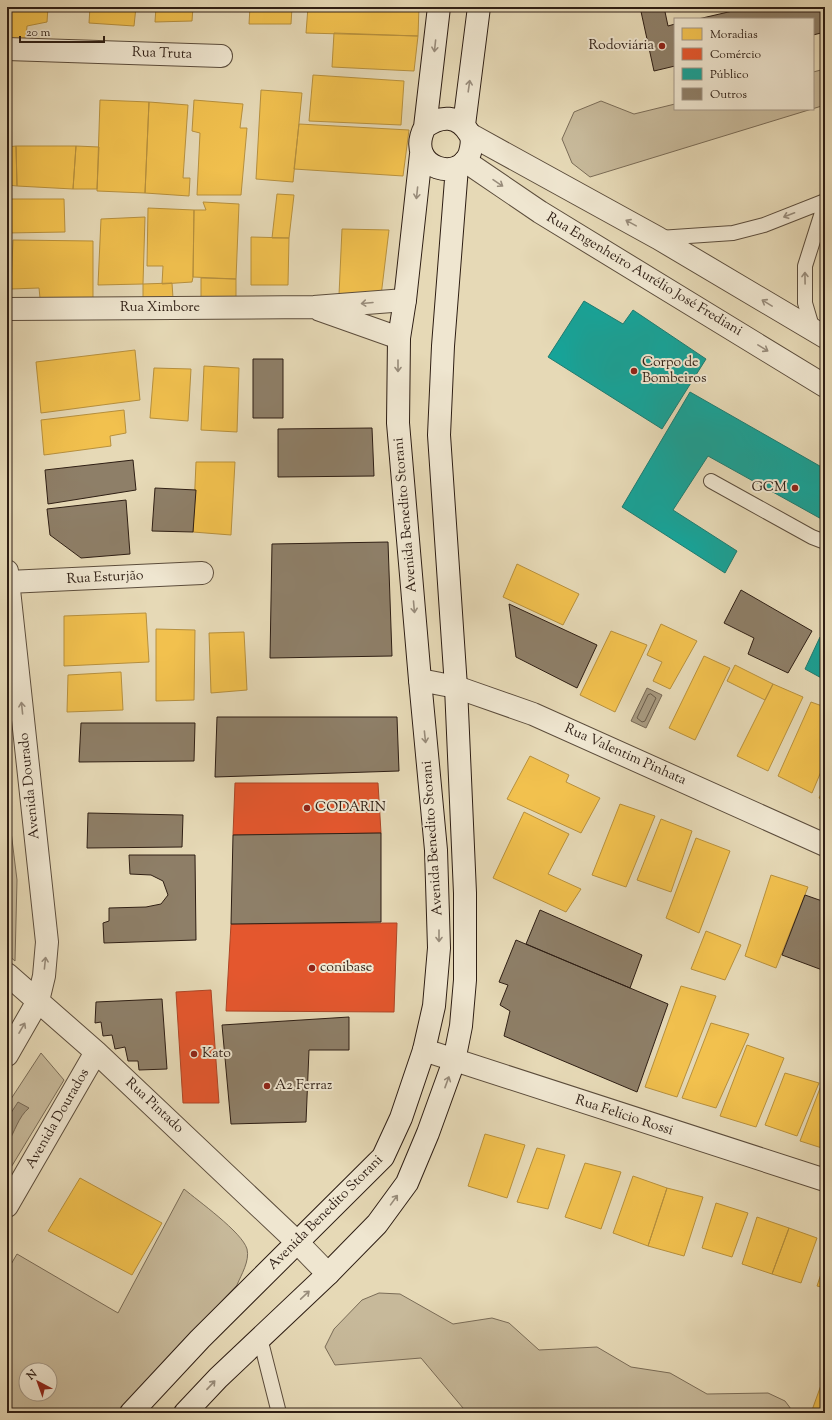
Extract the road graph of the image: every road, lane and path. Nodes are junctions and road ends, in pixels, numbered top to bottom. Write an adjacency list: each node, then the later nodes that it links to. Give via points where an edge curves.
1 (439, 7): 5 (street, one-way to 5)
2 (479, 7): 6 (street, one-way to 2)
3 (7, 49): 4 (street, Rua Truta)
4 (221, 56)
5 (425, 127): 6 (street, via 444,118 455,119); 7 (street, via 420,140)
6 (467, 130): 8 (street, via 470,153); 10 (street, one-way to 6)
7 (421, 154): 8 (street, via 430,165 444,170); 11 (street, Avenida Benedito Storani, one-way to 11)
8 (461, 164): 16 (street, Rua Engenheiro Aurélio José Frediani, one-way to 16); 22 (street, Avenida Benedito Storani, via 443,346 439,435)
9 (825, 202): 10 (lane, one-way to 10, via 764,225 732,233); 14 (lane, one-way to 9, via 805,303 805,266)
10 (658, 238): 14 (street, one-way to 10)
11 (405, 300): 12 (street, Rua Ximbore, one-way to 12); 15 (street, Avenida Benedito Storani)
12 (314, 308): 13 (street, Rua Ximbore); 15 (street, Rua Ximbore)
13 (7, 309)
14 (819, 334)
15 (398, 338): 21 (street, Avenida Benedito Storani, one-way to 21, via 398,423)
16 (825, 386)
17 (710, 481): 18 (lane)
18 (825, 542)
19 (202, 573): 20 (street, Rua Esturjão)
20 (8, 577): 25 (street, Avenida Dourado, one-way to 20, via 44,976 47,942)
21 (420, 680): 22 (street, Rua Valentim Pinhata); 26 (street, Avenida Benedito Storani, one-way to 26, via 439,896 439,948 434,1006)
22 (456, 687): 23 (street, Rua Valentim Pinhata, via 533,714); 29 (street, Avenida Benedito Storani, via 465,893 465,980 461,1026)
23 (825, 845)
24 (7, 974): 25 (street, Rua Pintado)
25 (38, 1001): 27 (street, Rua Pintado); 28 (street, Avenida Dourado, one-way to 25)
26 (424, 1050): 29 (street, Rua Felício Rossi); 32 (street, Avenida Benedito Storani, via 383,1157)
27 (96, 1052): 31 (street, Avenida Dourados); 32 (street, Rua Pintado)
28 (7, 1055)
29 (454, 1061): 30 (street, Rua Felício Rossi); 33 (street, Avenida Benedito Storani, one-way to 29, via 377,1224 407,1183)
30 (825, 1180)
31 (7, 1206)
32 (297, 1242): 33 (street, Rua Pintado); 35 (street, Avenida Benedito Storani, via 200,1339)
33 (328, 1274): 34 (street, Avenida Benedito Storani, one-way to 33)
34 (260, 1338): 36 (street, Avenida Benedito Storani, one-way to 34); 37 (lane)
35 (131, 1413)
36 (184, 1413)
37 (279, 1413)

